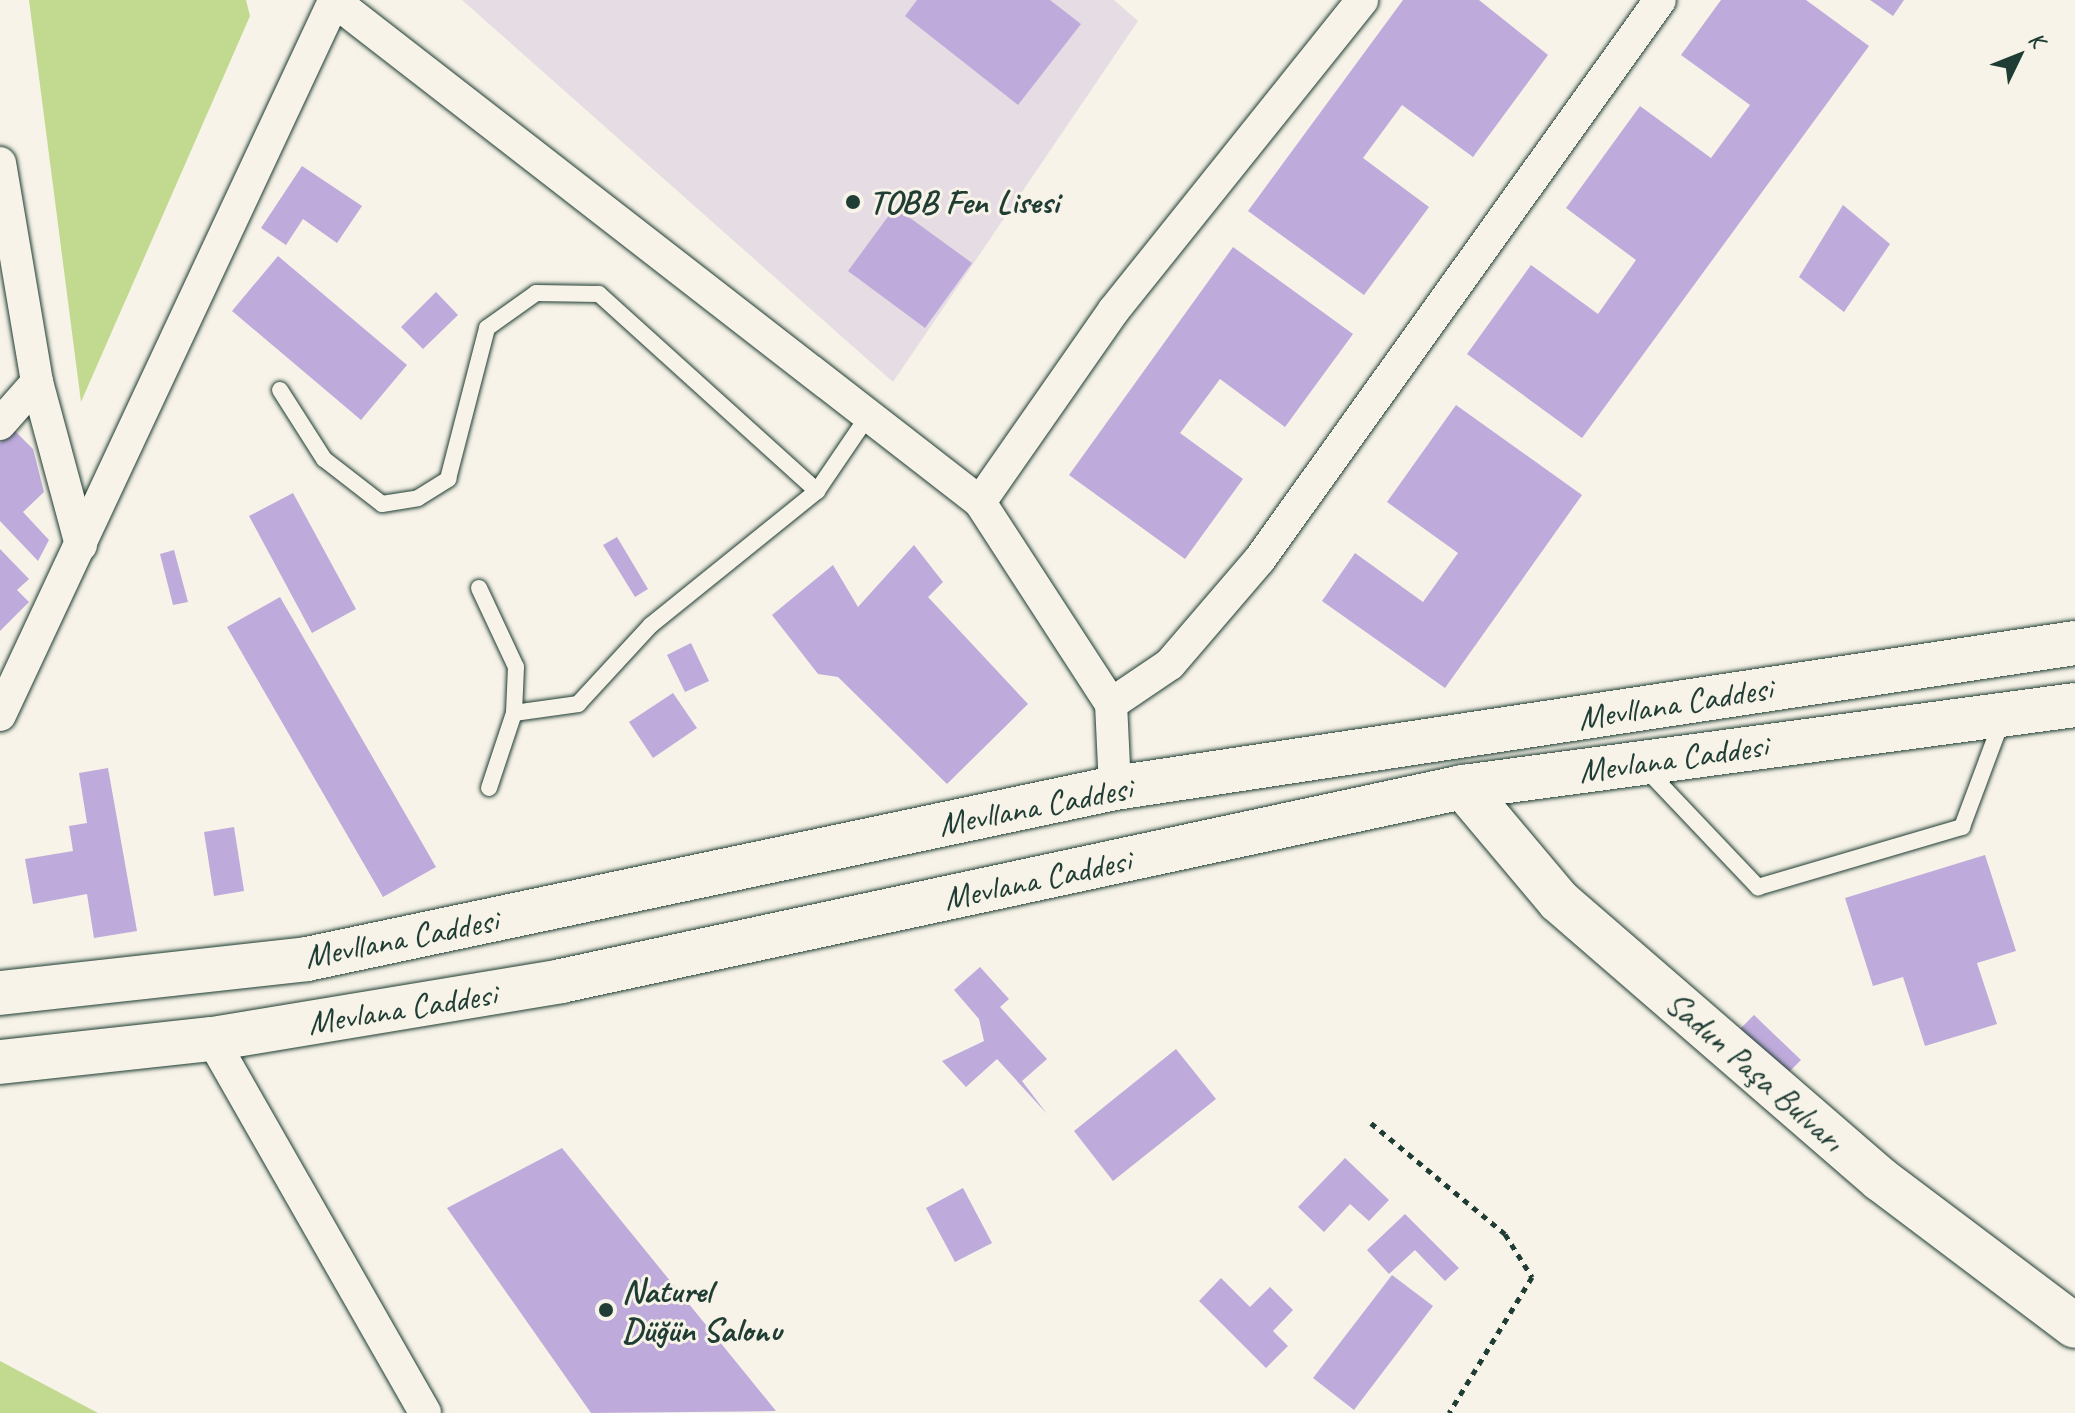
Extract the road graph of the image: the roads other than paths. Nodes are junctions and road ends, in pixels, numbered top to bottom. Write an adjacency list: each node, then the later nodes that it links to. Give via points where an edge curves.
1 (333, 0): 8 (street); 12 (street)
2 (1362, 0): 11 (street, via 1114,310)
3 (1660, 0): 15 (street, via 1260,559 1170,664)
4 (0, 163): 5 (street)
5 (5, 236): 6 (street)
6 (37, 382): 9 (street); 12 (street)
7 (280, 390): 10 (lane, via 324,459 382,504 418,498 448,479 487,328 536,293 599,294)
8 (868, 416): 10 (lane); 11 (street)
9 (0, 424)
10 (817, 491): 18 (lane, via 651,625 578,704)
11 (980, 502): 15 (street)
12 (81, 545): 19 (street)
13 (479, 588): 18 (lane, via 516,667)
14 (2075, 643): 23 (main road, Mevllana Caddesi)
15 (1111, 704): 23 (street)
16 (2075, 705): 17 (main road, Mevlana Caddesi)
17 (2005, 712): 20 (main road, Mevlana Caddesi); 20 (lane, via 1962,827 1758,887)
18 (514, 713): 22 (lane)
19 (0, 715)
20 (1640, 763): 21 (main road, Mevlana Caddesi)
21 (1463, 787): 25 (main road, Mevlana Caddesi, via 561,981); 27 (main road, Sadun Paşa Bulvarı, via 1559,901 1880,1179)
22 (489, 788)
23 (1115, 788): 24 (main road, Mevllana Caddesi, via 307,959)
24 (0, 993)
25 (212, 1039): 26 (main road, Mevlana Caddesi); 28 (street)
26 (0, 1062)
27 (2075, 1326)
28 (425, 1413)

